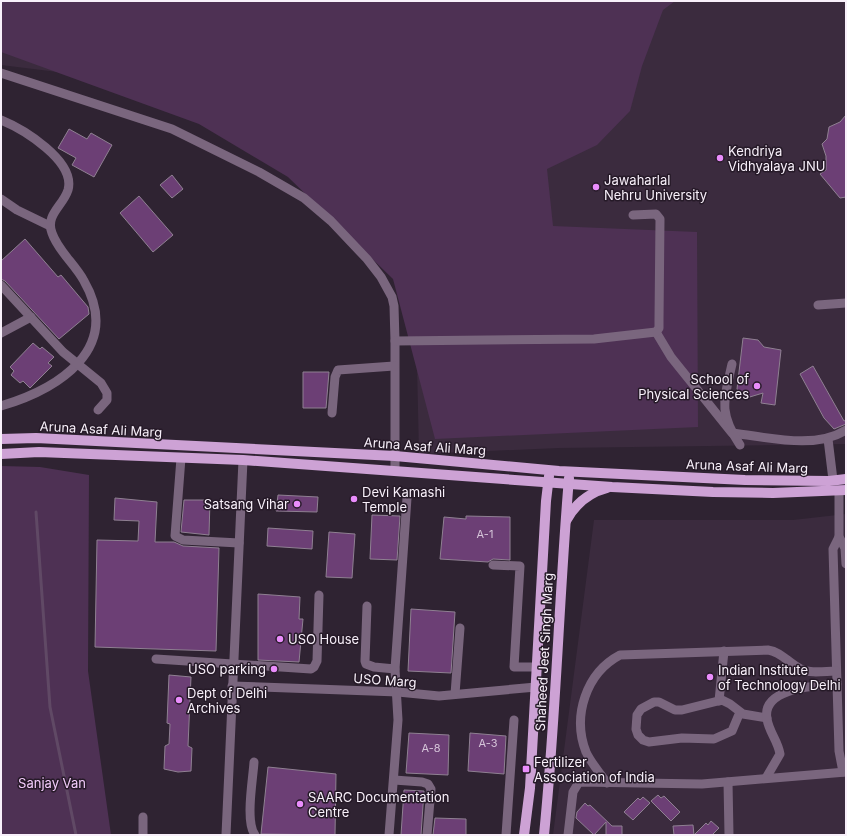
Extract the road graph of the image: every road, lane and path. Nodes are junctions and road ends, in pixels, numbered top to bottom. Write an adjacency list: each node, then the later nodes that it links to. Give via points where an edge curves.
1 (1, 73): 12 (street, via 172,129 253,169 304,198 331,221 367,259 389,290 394,306)
2 (1, 120): 5 (street, via 31,135 50,151 64,169 69,188 56,208)
3 (1, 198): 5 (street, via 17,210)
4 (633, 215): 10 (street, via 656,214 660,219 660,320)
5 (50, 226): 13 (street, via 59,246 84,281 96,315 97,326 92,344)
6 (1, 285): 9 (street)
7 (846, 303): 8 (street)
8 (818, 306)
9 (31, 317): 11 (street); 13 (street)
10 (656, 332): 12 (street, via 594,340); 20 (street, via 671,357)
11 (1, 333)
12 (395, 341): 15 (street)
13 (77, 364): 16 (street, via 60,380 43,390); 17 (street, via 100,383 107,393 107,400)
14 (732, 364): 20 (street, via 723,403)
15 (394, 366): 18 (street, via 338,370); 25 (street)
16 (1, 406)
17 (98, 410)
18 (332, 412)
19 (846, 430): 22 (street)
20 (732, 433): 22 (street, via 809,441); 23 (street)
21 (1, 439): 25 (main road, Aruna Asaf Ali Marg, via 36,438)
22 (828, 439): 32 (street)
23 (740, 445)
24 (1, 454): 26 (main road, Aruna Asaf Ali Marg, via 39,452)
25 (396, 456): 28 (main road, Aruna Asaf Ali Marg); 29 (street)
26 (181, 458): 27 (main road, Aruna Asaf Ali Marg); 40 (street, via 175,536 183,540)
27 (244, 460): 29 (main road, Aruna Asaf Ali Marg); 40 (street)
28 (550, 470): 30 (main road, Aruna Asaf Ali Marg); 33 (main road, Shaheed Jeet Singh Marg)
29 (394, 471): 33 (main road, Aruna Asaf Ali Marg)
30 (570, 471): 32 (main road, Aruna Asaf Ali Marg, via 745,480); 34 (main road, Shaheed Jeet Singh Marg)
31 (846, 479): 32 (main road, Aruna Asaf Ali Marg)
32 (833, 480)
33 (548, 482): 34 (main road, Aruna Asaf Ali Marg); 49 (main road, Shaheed Jeet Singh Marg)
34 (569, 483): 35 (main road, Aruna Asaf Ali Marg); 38 (main road, Shaheed Jeet Singh Marg)
35 (612, 487): 36 (main road, Aruna Asaf Ali Marg, via 766,493); 38 (main road, via 585,498 574,508)
36 (842, 491): 39 (street)
37 (407, 498): 50 (street)
38 (566, 521): 75 (main road, Shaheed Jeet Singh Marg)
39 (839, 537): 41 (street, via 845,548); 51 (street, via 833,549)
40 (239, 543): 48 (street)
41 (846, 564)
42 (493, 565): 49 (street, via 520,566 514,667)
43 (319, 595): 48 (street, via 317,661 314,668)
44 (367, 606): 50 (street, via 366,664)
45 (460, 628): 56 (street)
46 (724, 651): 51 (street, via 774,651 806,671); 57 (street); 66 (street, via 620,655 598,671 585,697 582,730 587,753)
47 (156, 660): 48 (street)
48 (233, 665): 53 (street)
49 (537, 666): 54 (main road, Shaheed Jeet Singh Marg)
50 (395, 669): 55 (street)
51 (836, 671): 52 (street)
52 (837, 684): 59 (street, via 791,690 773,702); 62 (street, via 839,751)
53 (232, 686): 55 (street, USO Marg); 69 (street)
54 (536, 687): 56 (street, USO Marg); 74 (main road, Shaheed Jeet Singh Marg, via 530,788)
55 (398, 692): 56 (street, USO Marg, via 427,696); 64 (street)
56 (456, 694)
57 (719, 701): 58 (street, via 726,701); 58 (street, via 682,710 654,702 641,709 637,715 635,722 638,735 642,740 649,742 682,738 714,739 732,731)
58 (740, 712): 59 (street)
59 (767, 718): 63 (street, via 780,754)
60 (514, 720): 73 (street)
61 (254, 762): 70 (street, via 251,825)
62 (844, 772): 63 (street)
63 (766, 778): 65 (street)
64 (394, 780): 71 (street); 72 (street, via 422,782 428,784 431,789)
65 (728, 782): 66 (street); 77 (street)
66 (607, 783): 76 (street, via 577,784 573,792)
67 (142, 817): 68 (street)
68 (143, 835)
69 (226, 835)
70 (255, 835)
71 (389, 835)
72 (427, 835)
73 (506, 835)
74 (524, 835)
75 (544, 835)
76 (568, 835)
77 (729, 835)

